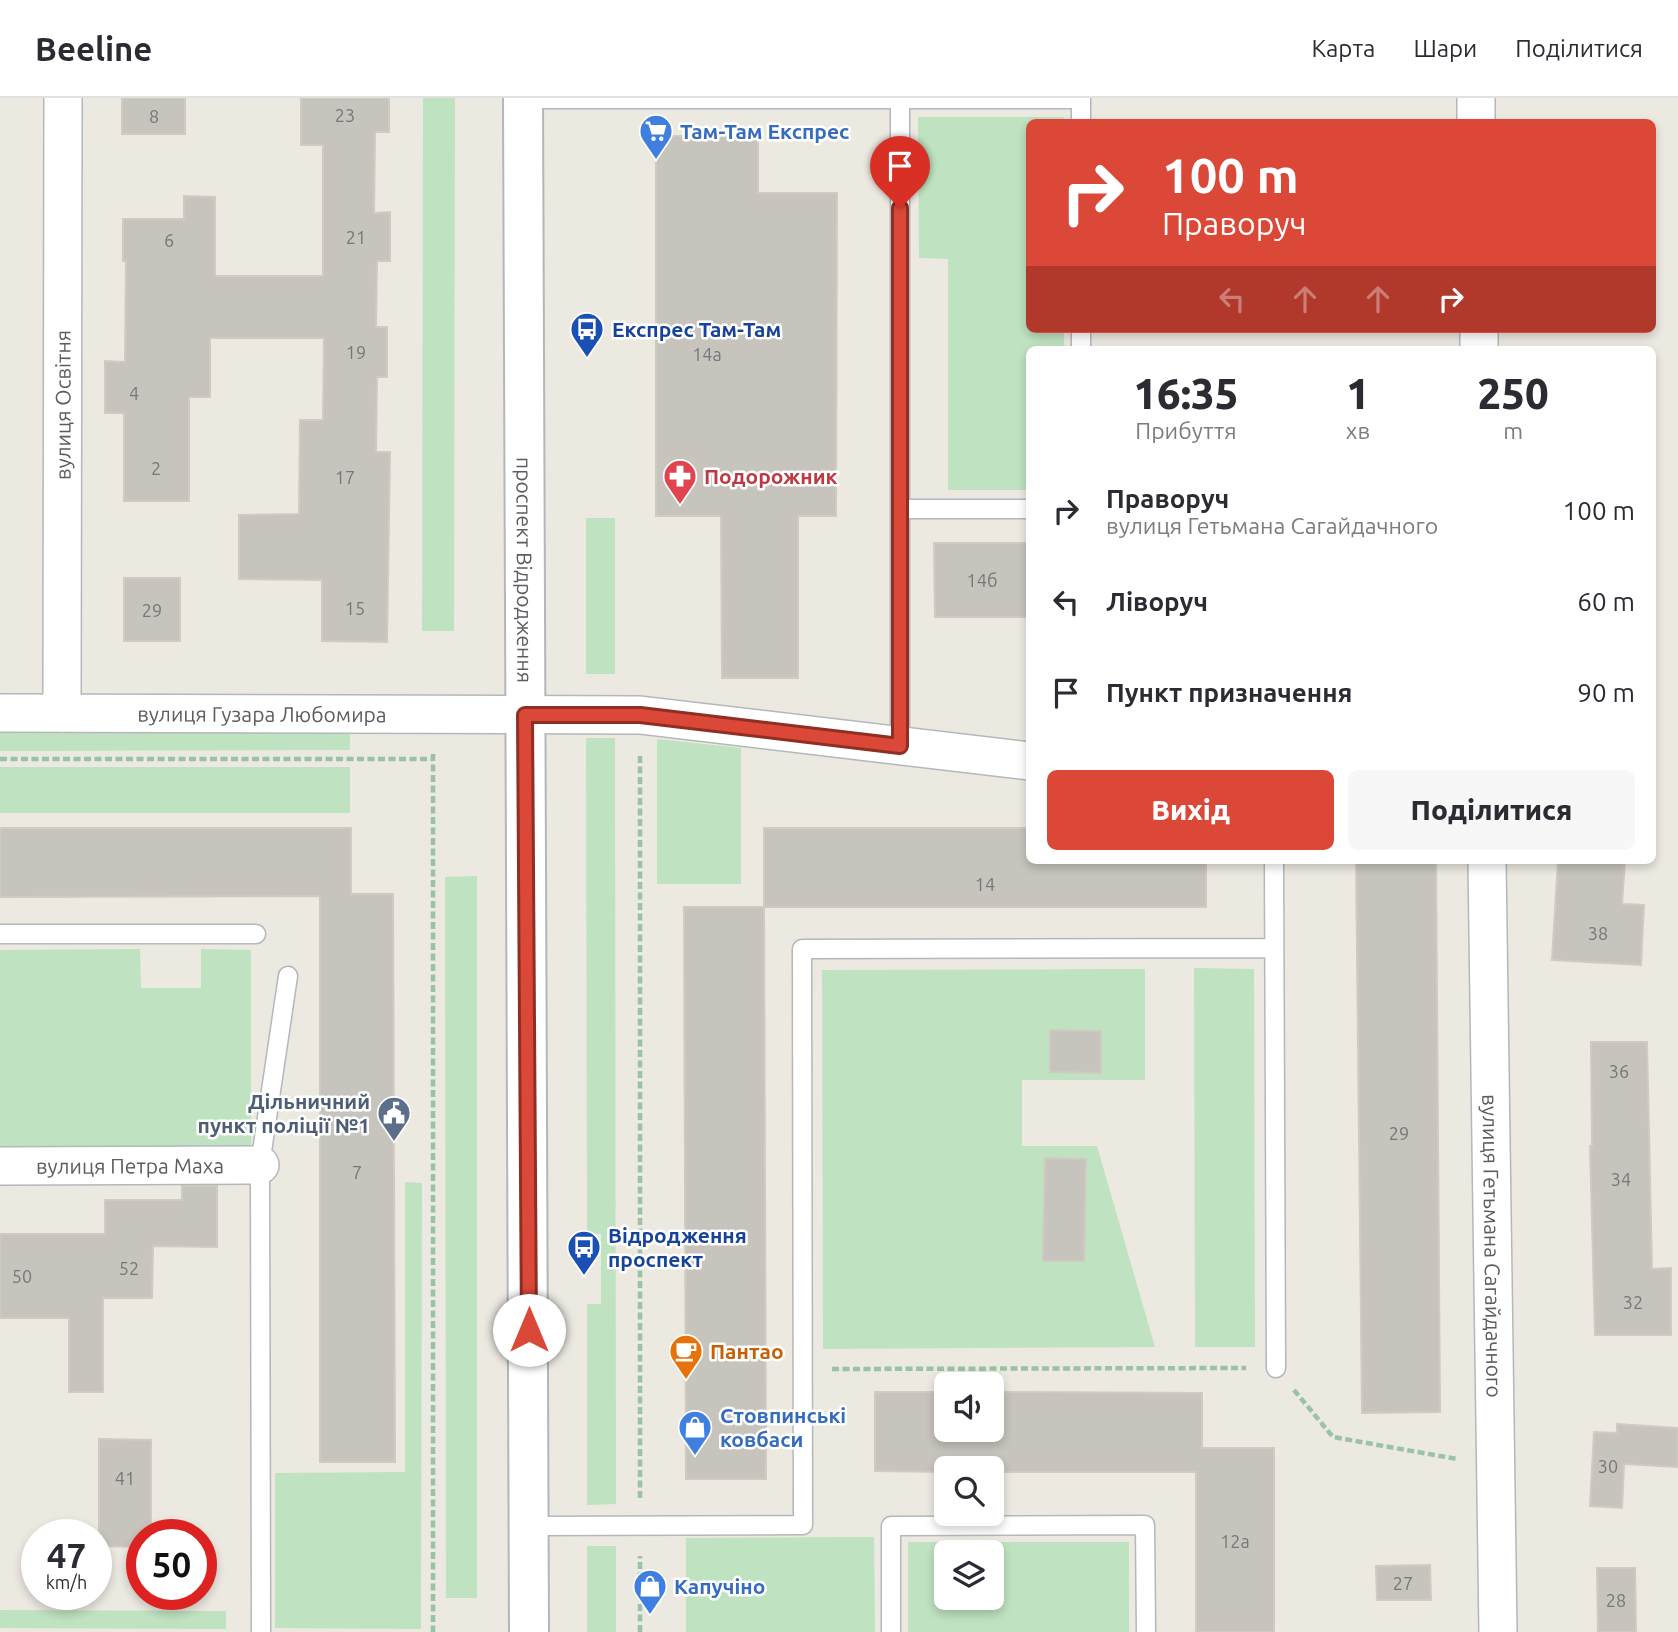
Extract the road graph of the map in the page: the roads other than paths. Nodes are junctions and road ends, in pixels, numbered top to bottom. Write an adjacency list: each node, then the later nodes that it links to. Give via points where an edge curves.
1 (64, 98): 12 (street, вулиця Освітня)
2 (523, 98): 5 (lane); 13 (main road, проспект Відродження)
3 (1081, 98): 6 (lane); 7 (lane)
4 (1476, 98): 8 (street)
5 (812, 99): 6 (lane)
6 (900, 99): 9 (lane)
7 (1081, 119)
8 (1476, 119)
9 (900, 509): 10 (lane); 14 (lane)
10 (1026, 509)
11 (0, 713): 12 (street, вулиця Гузара Любомира)
12 (62, 713): 13 (street, вулиця Гузара Любомира)
13 (525, 715): 14 (street, via 640,715); 25 (main road, проспект Відродження)
14 (900, 746): 15 (street)
15 (1026, 761)
16 (1274, 864): 20 (lane)
17 (1487, 864): 30 (street, вулиця Гетьмана Сагайдачного)
18 (0, 934): 19 (lane)
19 (256, 934)
20 (1274, 948): 24 (lane); 25 (lane, via 802,949 803,1525)
21 (288, 976): 22 (lane)
22 (260, 1165): 23 (street, вулиця Петра Маха); 26 (lane)
23 (0, 1166)
24 (1276, 1368)
25 (529, 1526): 27 (main road, проспект Відродження)
26 (261, 1632)
27 (529, 1632)
28 (891, 1632): 29 (lane, via 891,1526 1146,1525)
29 (1146, 1632)
30 (1498, 1632)

